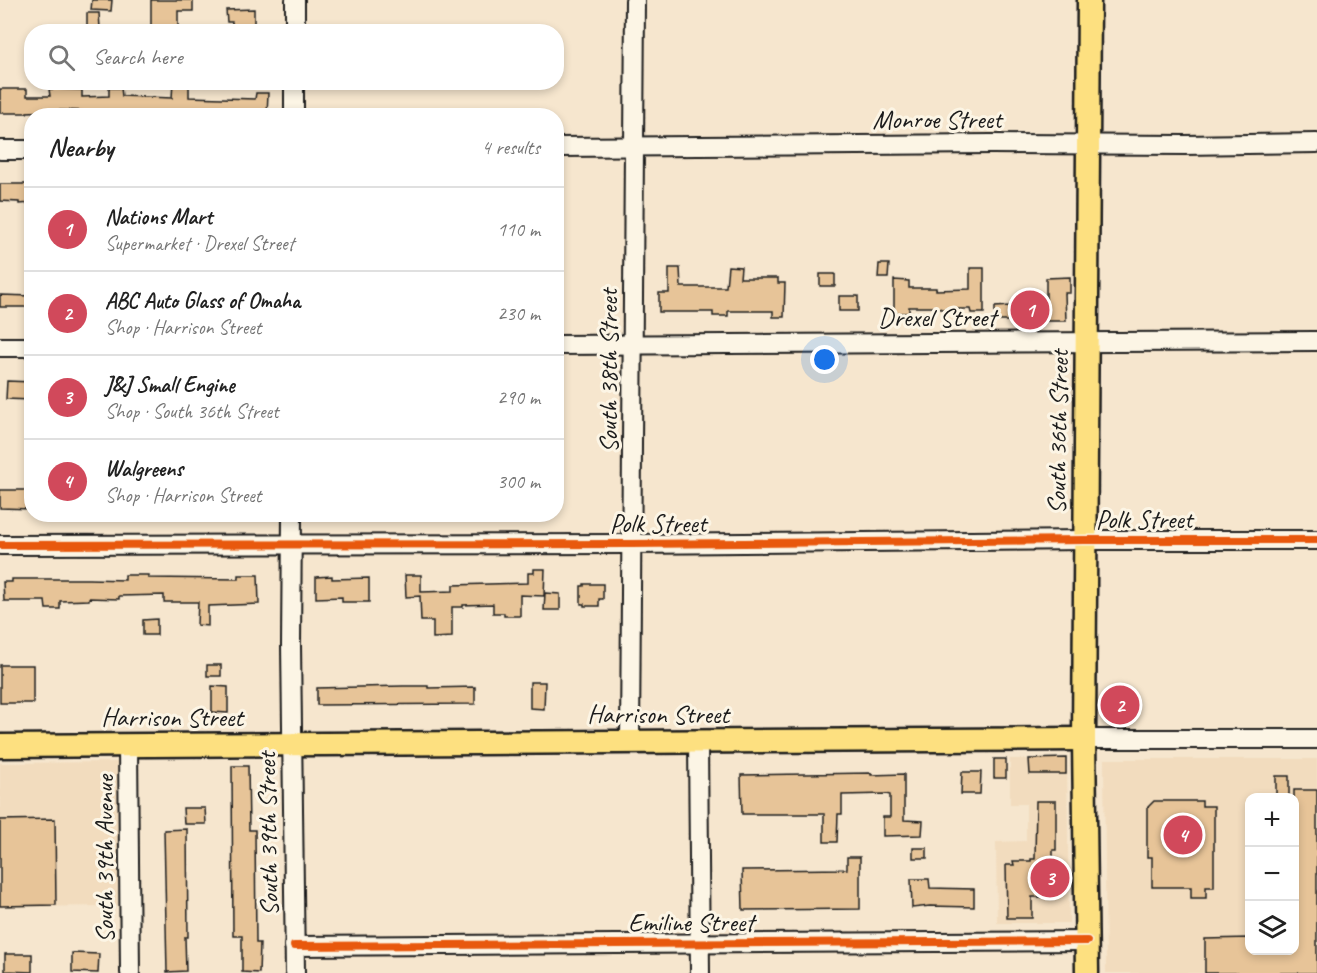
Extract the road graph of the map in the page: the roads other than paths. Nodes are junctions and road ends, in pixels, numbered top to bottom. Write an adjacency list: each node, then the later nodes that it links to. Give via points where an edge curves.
1 (295, 0): 4 (street)
2 (635, 0): 9 (street, South 38th Street)
3 (1089, 0): 8 (main road, South 36th Street)
4 (295, 24)
5 (294, 90): 6 (street)
6 (294, 108)
7 (1317, 143): 8 (street, Monroe Street)
8 (1088, 144): 9 (street, Monroe Street); 14 (main road, South 36th Street)
9 (635, 146): 10 (street, Monroe Street); 16 (street, South 38th Street)
10 (564, 147)
11 (0, 150): 12 (street)
12 (24, 150)
13 (1317, 341): 14 (street, Drexel Street)
14 (1087, 342): 16 (street, Drexel Street); 20 (main road, South 36th Street)
15 (564, 345): 16 (street, Drexel Street)
16 (633, 345): 22 (street, South 38th Street)
17 (0, 347): 18 (street)
18 (24, 347)
19 (292, 522): 24 (street, South 39th Street)
20 (1085, 540): 21 (street, Polk Street); 22 (street, Polk Street); 26 (main road, South 36th Street)
21 (1317, 540)
22 (632, 544): 24 (street, Polk Street); 27 (street, South 38th Street)
23 (0, 545): 24 (street, Polk Street)
24 (291, 545): 29 (street, South 39th Street)
25 (1317, 739): 26 (street, Harrison Street)
26 (1084, 740): 28 (main road, Harrison Street); 32 (main road, South 36th Street)
27 (630, 742): 28 (main road, Harrison Street); 29 (main road, Harrison Street)
28 (698, 742): 33 (street)
29 (292, 744): 31 (main road, Harrison Street); 34 (street, South 39th Street)
30 (0, 746): 31 (main road, Harrison Street)
31 (128, 746): 35 (street, South 39th Avenue)
32 (1087, 940): 33 (street, Emiline Street); 38 (main road, South 36th Street)
33 (699, 942): 34 (street, Emiline Street); 37 (street)
34 (294, 946): 36 (street, South 39th Street)
35 (130, 973)
36 (295, 973)
37 (700, 973)
38 (1087, 973)

